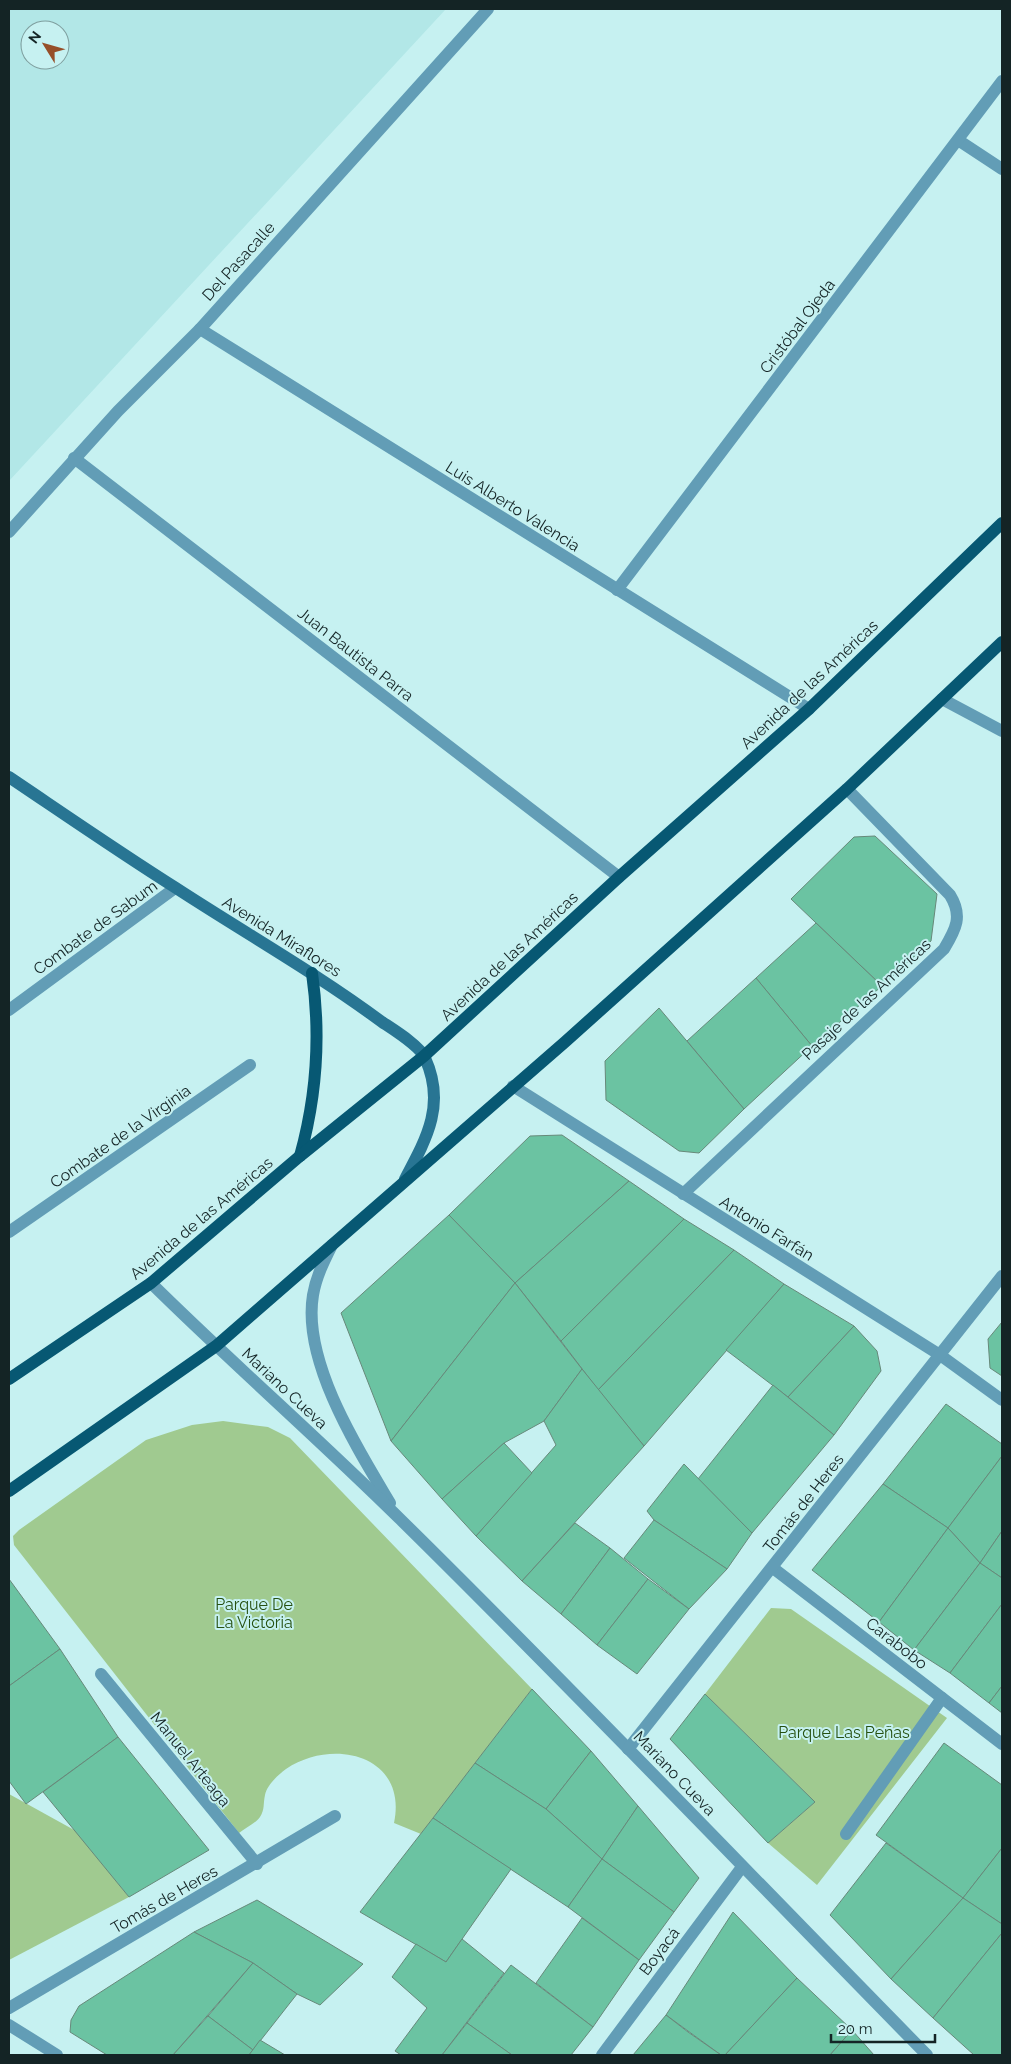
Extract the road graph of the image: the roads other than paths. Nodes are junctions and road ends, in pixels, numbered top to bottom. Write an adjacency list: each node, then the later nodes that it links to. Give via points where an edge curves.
1 (488, 9): 5 (street, Del Pasacalle)
2 (1002, 80): 3 (street, Cristóbal Ojeda)
3 (958, 140): 4 (street); 9 (street, Cristóbal Ojeda)
4 (1002, 169)
5 (200, 329): 6 (street, Del Pasacalle); 9 (street, Luis Alberto Valencia)
6 (74, 458): 8 (street, Del Pasacalle); 16 (street, Juan Bautista Parra)
7 (1002, 523): 12 (main road, Avenida de las Américas)
8 (9, 532)
9 (617, 590): 12 (street, Luis Alberto Valencia)
10 (1002, 642): 11 (main road)
11 (942, 700): 13 (street); 15 (main road)
12 (810, 709): 16 (main road, Avenida de las Américas)
13 (1002, 731)
14 (9, 777): 17 (street, Avenida Miraflores)
15 (847, 789): 22 (main road); 25 (street, Pasaje de las Américas, via 950,895 957,907 954,932 944,949)
16 (619, 877): 20 (main road, Avenida de las Américas)
17 (175, 888): 18 (street, Avenida Miraflores); 19 (street, Combate de Sabum)
18 (312, 973): 20 (street, Avenida Miraflores, via 402,1036); 23 (main road, via 318,1056 311,1117)
19 (9, 1010)
20 (424, 1056): 23 (main road, Avenida de las Américas); 24 (street, Avenida Miraflores, via 434,1080 434,1108 428,1138)
21 (250, 1065): 26 (street, Combate de la Virginia)
22 (513, 1086): 24 (main road); 25 (street, Antonio Farfán)
23 (300, 1156): 29 (main road, Avenida de las Américas)
24 (405, 1179): 27 (main road)
25 (683, 1194): 31 (street, Antonio Farfán)
26 (9, 1232)
27 (334, 1241): 30 (main road); 35 (street, Mariano Cueva, via 313,1295 311,1318 322,1372 349,1434)
28 (1002, 1276): 31 (street, Tomás de Heres)
29 (151, 1283): 30 (street, Mariano Cueva); 32 (main road, Avenida de las Américas)
30 (216, 1346): 34 (main road); 35 (street, Mariano Cueva)
31 (940, 1355): 33 (street, Antonio Farfán); 36 (street, Tomás de Heres)
32 (9, 1379)
33 (1002, 1400)
34 (9, 1491)
35 (397, 1516): 40 (street, Mariano Cueva)
36 (773, 1568): 38 (street, Carabobo); 40 (street, Tomás de Heres)
37 (101, 1674): 43 (street, Manuel Arteaga)
38 (942, 1698): 39 (street, Carabobo); 42 (street)
39 (1002, 1744)
40 (628, 1749): 44 (street, Mariano Cueva)
41 (335, 1816): 43 (street, Tomás de Heres)
42 (846, 1834)
43 (257, 1864): 45 (street, Tomás de Heres)
44 (742, 1867): 48 (street, Boyacá); 49 (street, Mariano Cueva)
45 (9, 2008)
46 (9, 2025): 47 (street)
47 (57, 2055)
48 (602, 2055)
49 (927, 2055)

